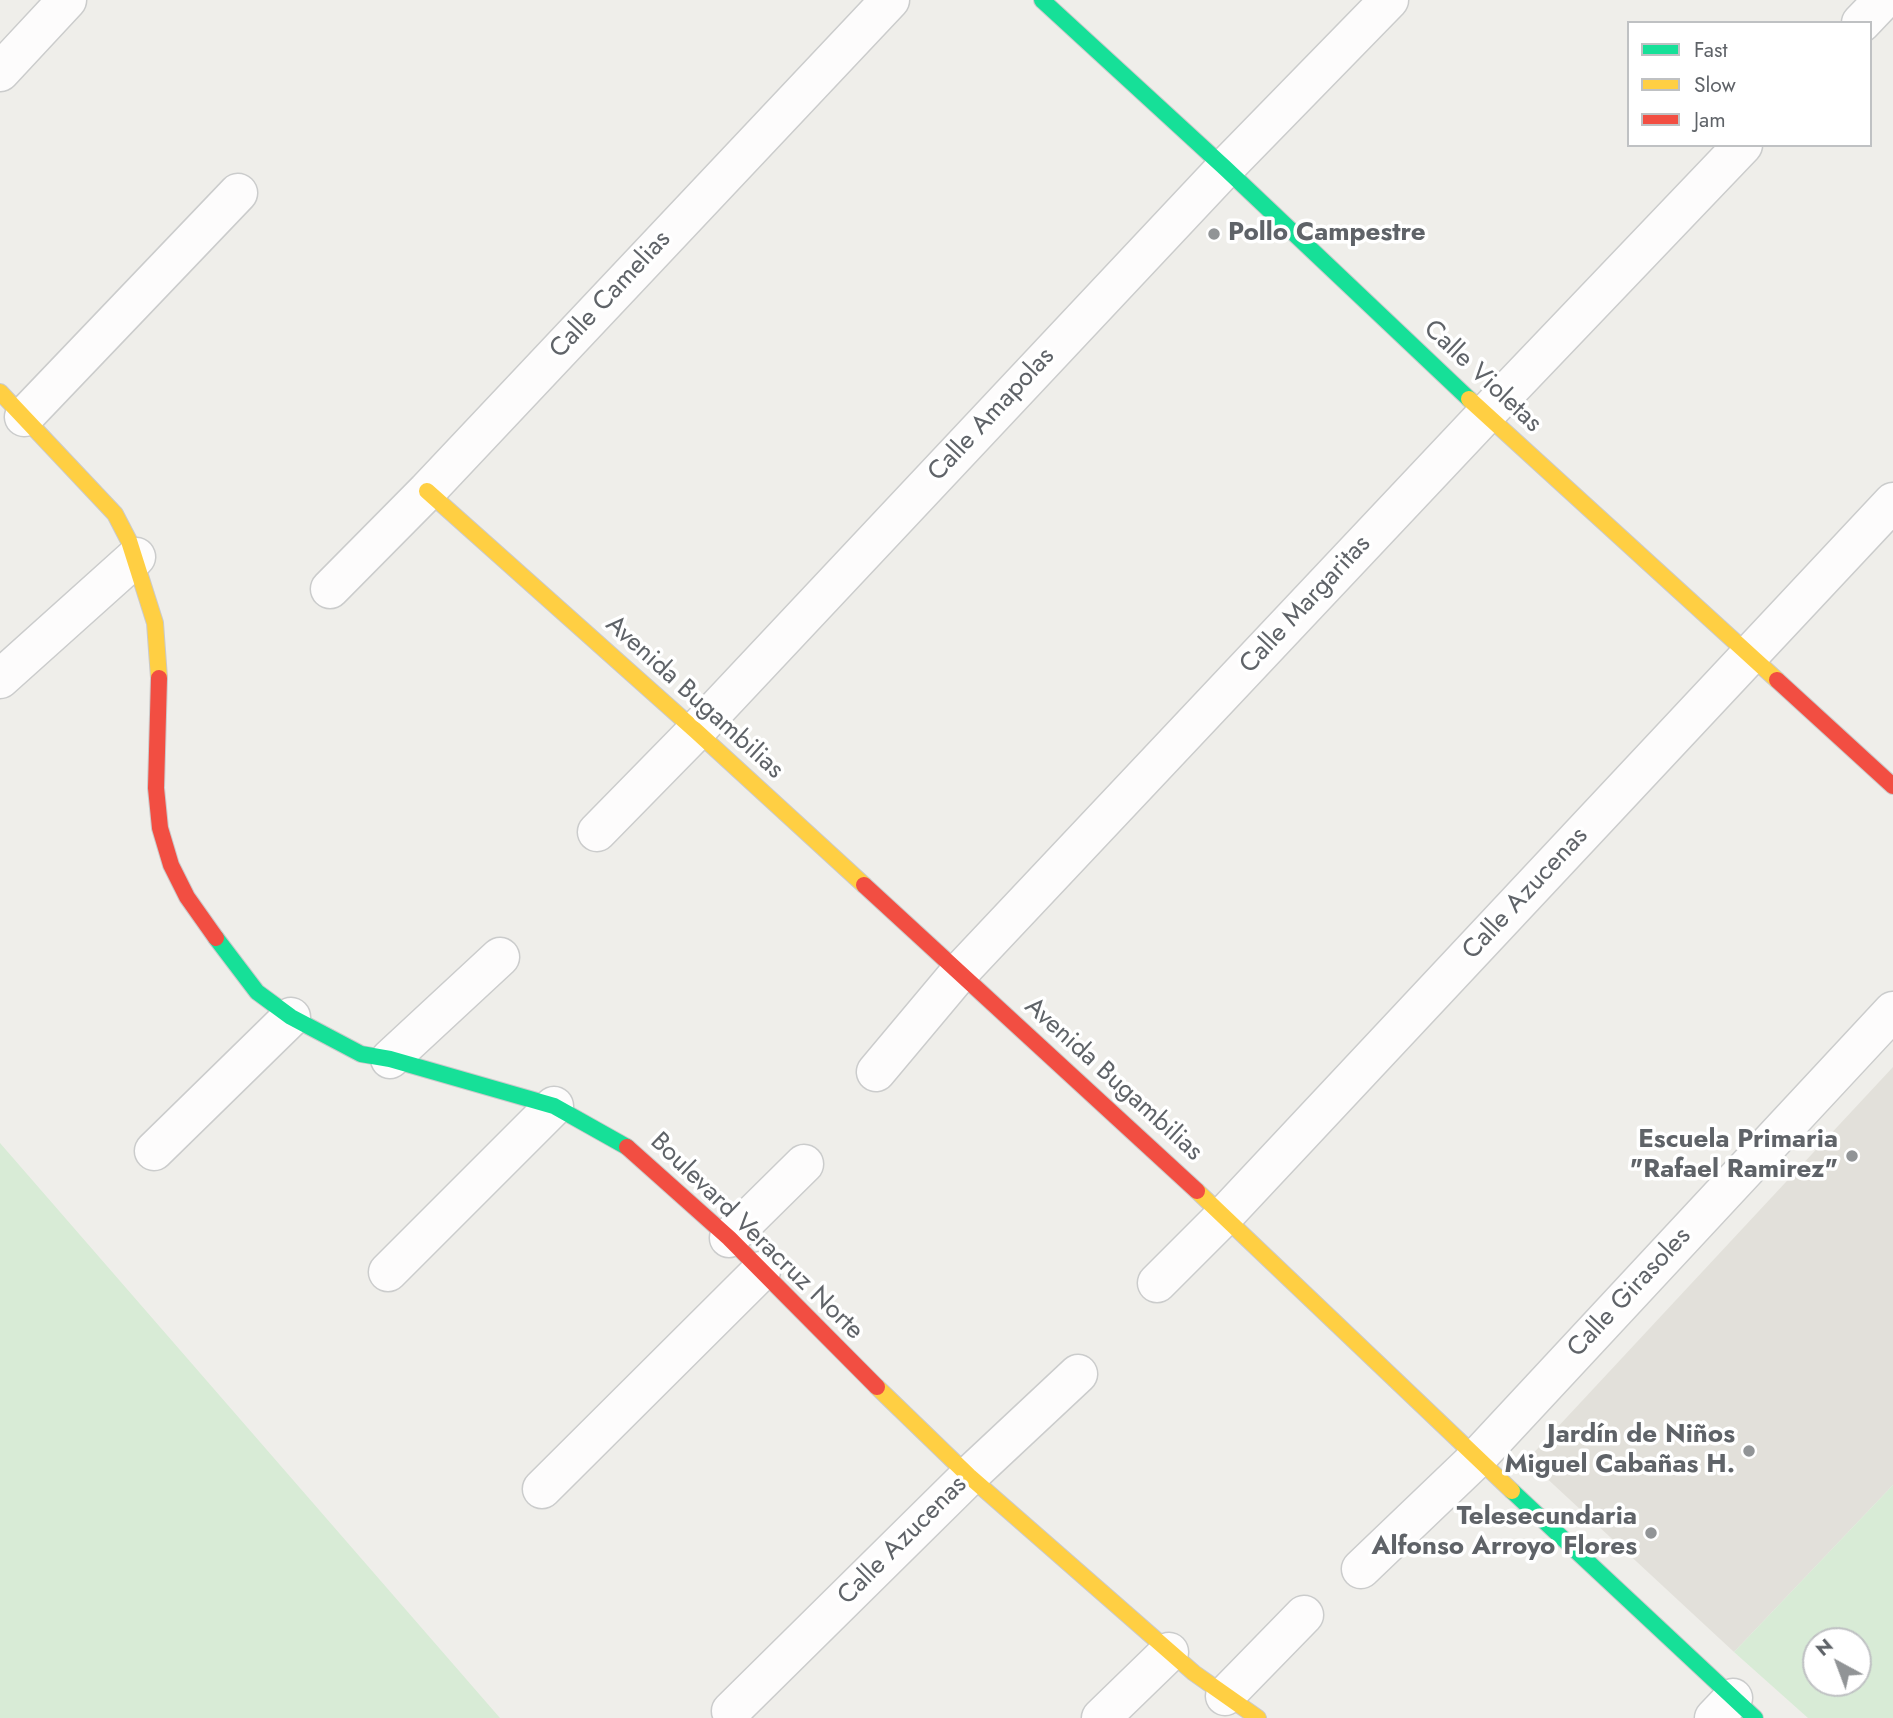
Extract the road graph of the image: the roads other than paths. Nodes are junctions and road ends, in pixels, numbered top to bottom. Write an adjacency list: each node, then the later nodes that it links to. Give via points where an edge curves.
1 (67, 0): 7 (street)
2 (890, 0): 13 (street, Calle Camelias)
3 (1042, 0): 9 (street, Calle Violetas)
4 (1389, 0): 9 (street, Calle Amapolas)
5 (1883, 0): 6 (street)
6 (1863, 21)
7 (0, 72)
8 (1742, 147): 12 (street, Calle Margaritas)
9 (1225, 168): 12 (street, Calle Violetas); 19 (street, Calle Amapolas)
10 (238, 193): 11 (street)
11 (12, 404): 15 (street, Boulevard Veracruz Norte, via 104,500)
12 (1485, 415): 17 (street, Calle Violetas); 23 (street, Calle Margaritas)
13 (427, 491): 16 (street, Calle Camelias); 19 (street, Avenida Bugambilias)
14 (1893, 502): 17 (street, Calle Azucenas)
15 (136, 557): 18 (street); 25 (street, Boulevard Veracruz Norte, via 155,623 159,668 156,788 160,828 171,865 216,940 257,992)
16 (330, 589)
17 (1749, 655): 20 (street, Calle Violetas); 31 (street, Calle Azucenas)
18 (0, 679)
19 (696, 731): 21 (street, Calle Amapolas); 23 (street, Avenida Bugambilias)
20 (1893, 786)
21 (597, 832)
22 (500, 957): 26 (street)
23 (959, 973): 27 (street, Calle Margaritas); 31 (street, Avenida Bugambilias)
24 (1893, 1011): 37 (street, Calle Girasoles)
25 (291, 1017): 26 (street, Boulevard Veracruz Norte, via 361,1054); 29 (street)
26 (390, 1059): 28 (street, Boulevard Veracruz Norte)
27 (876, 1072)
28 (554, 1106): 32 (street, Boulevard Veracruz Norte, via 638,1155); 34 (street)
29 (154, 1152)
30 (804, 1164): 32 (street)
31 (1224, 1216): 35 (street, Calle Azucenas); 37 (street, Avenida Bugambilias)
32 (729, 1238): 33 (street, Boulevard Veracruz Norte)
33 (761, 1271): 38 (street, Boulevard Veracruz Norte); 39 (street)
34 (387, 1272)
35 (1157, 1283)
36 (1078, 1374): 38 (street, Calle Azucenas)
37 (1477, 1458): 40 (street, Calle Girasoles); 44 (street, Avenida Bugambilias)
38 (968, 1476): 42 (street, Boulevard Veracruz Norte); 45 (street, Calle Azucenas)
39 (542, 1489)
40 (1361, 1569)
41 (1304, 1615): 43 (street)
42 (1169, 1651): 43 (street, Boulevard Veracruz Norte); 46 (street)
43 (1225, 1696): 47 (street, Boulevard Veracruz Norte)
44 (1734, 1711)
45 (731, 1712)
46 (1101, 1718)
47 (1258, 1718)

